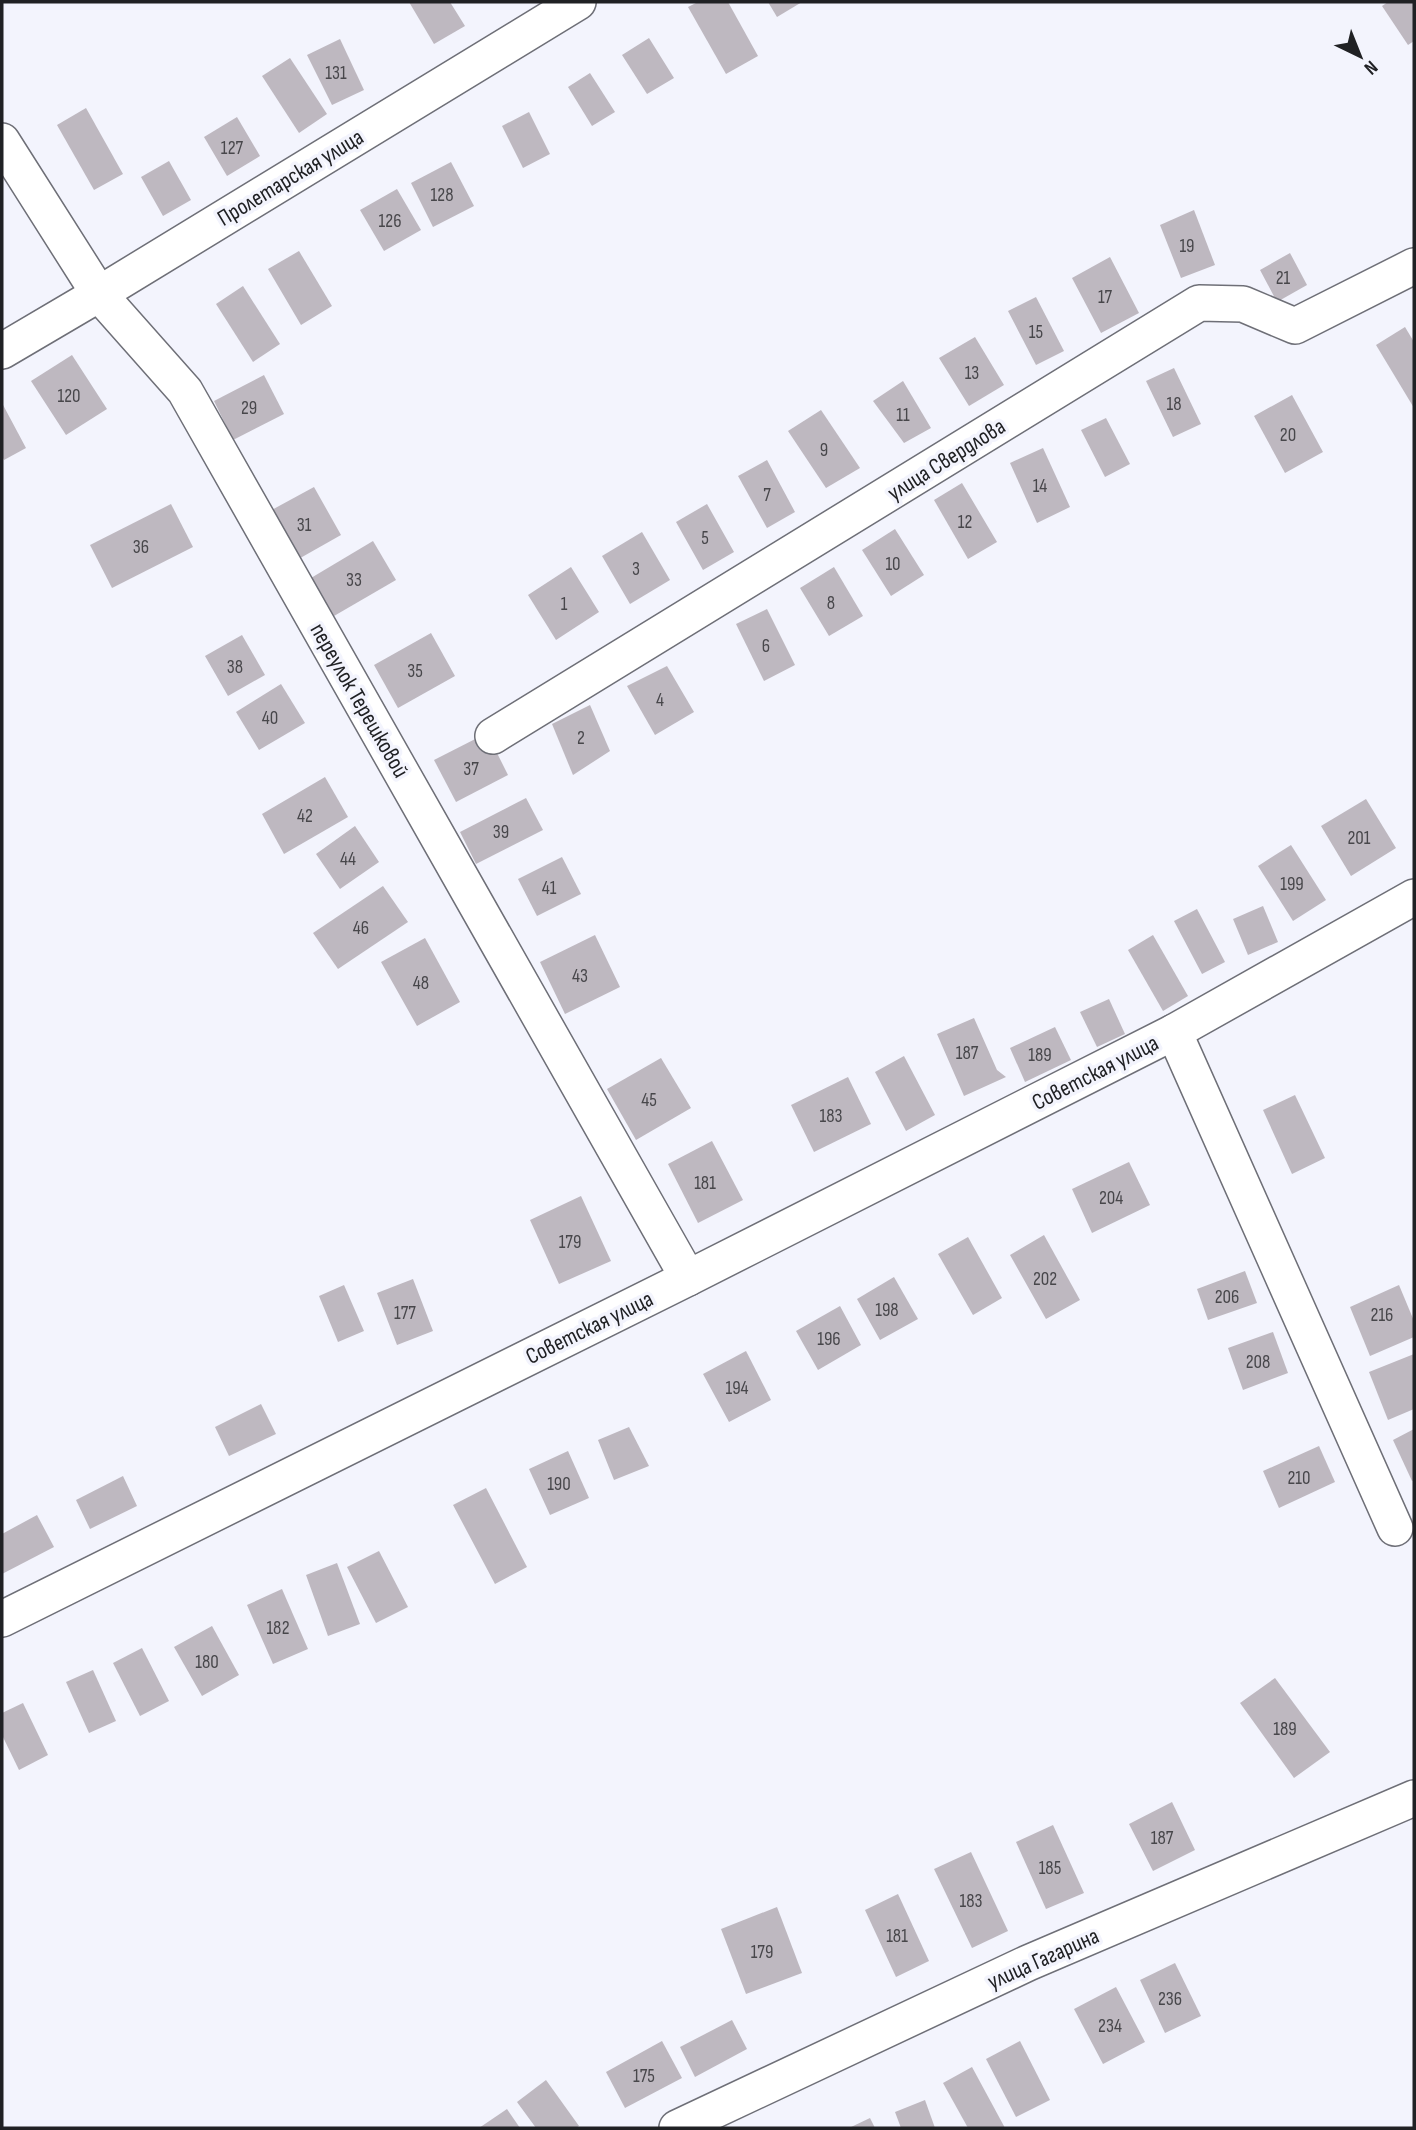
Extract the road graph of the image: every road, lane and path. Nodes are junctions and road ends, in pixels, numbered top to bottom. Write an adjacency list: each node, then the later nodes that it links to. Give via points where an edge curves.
1 (578, 2): 4 (street, Пролетарская улица)
2 (2, 141): 4 (street, переулок Терешковой)
3 (1414, 266): 6 (street, улица Свердлова, via 1295,326 1243,304 1199,303)
4 (99, 294): 5 (street, Пролетарская улица); 9 (street, переулок Терешковой, via 184,390)
5 (2, 351)
6 (493, 736)
7 (1414, 897): 8 (street, Советская улица)
8 (1174, 1032): 9 (street, Советская улица); 10 (street, Советская улица)
9 (688, 1278): 11 (street, Советская улица)
10 (1395, 1528)
11 (2, 1619)
12 (1414, 1798): 13 (street, улица Гагарина, via 1028,1963)
13 (677, 2128)

